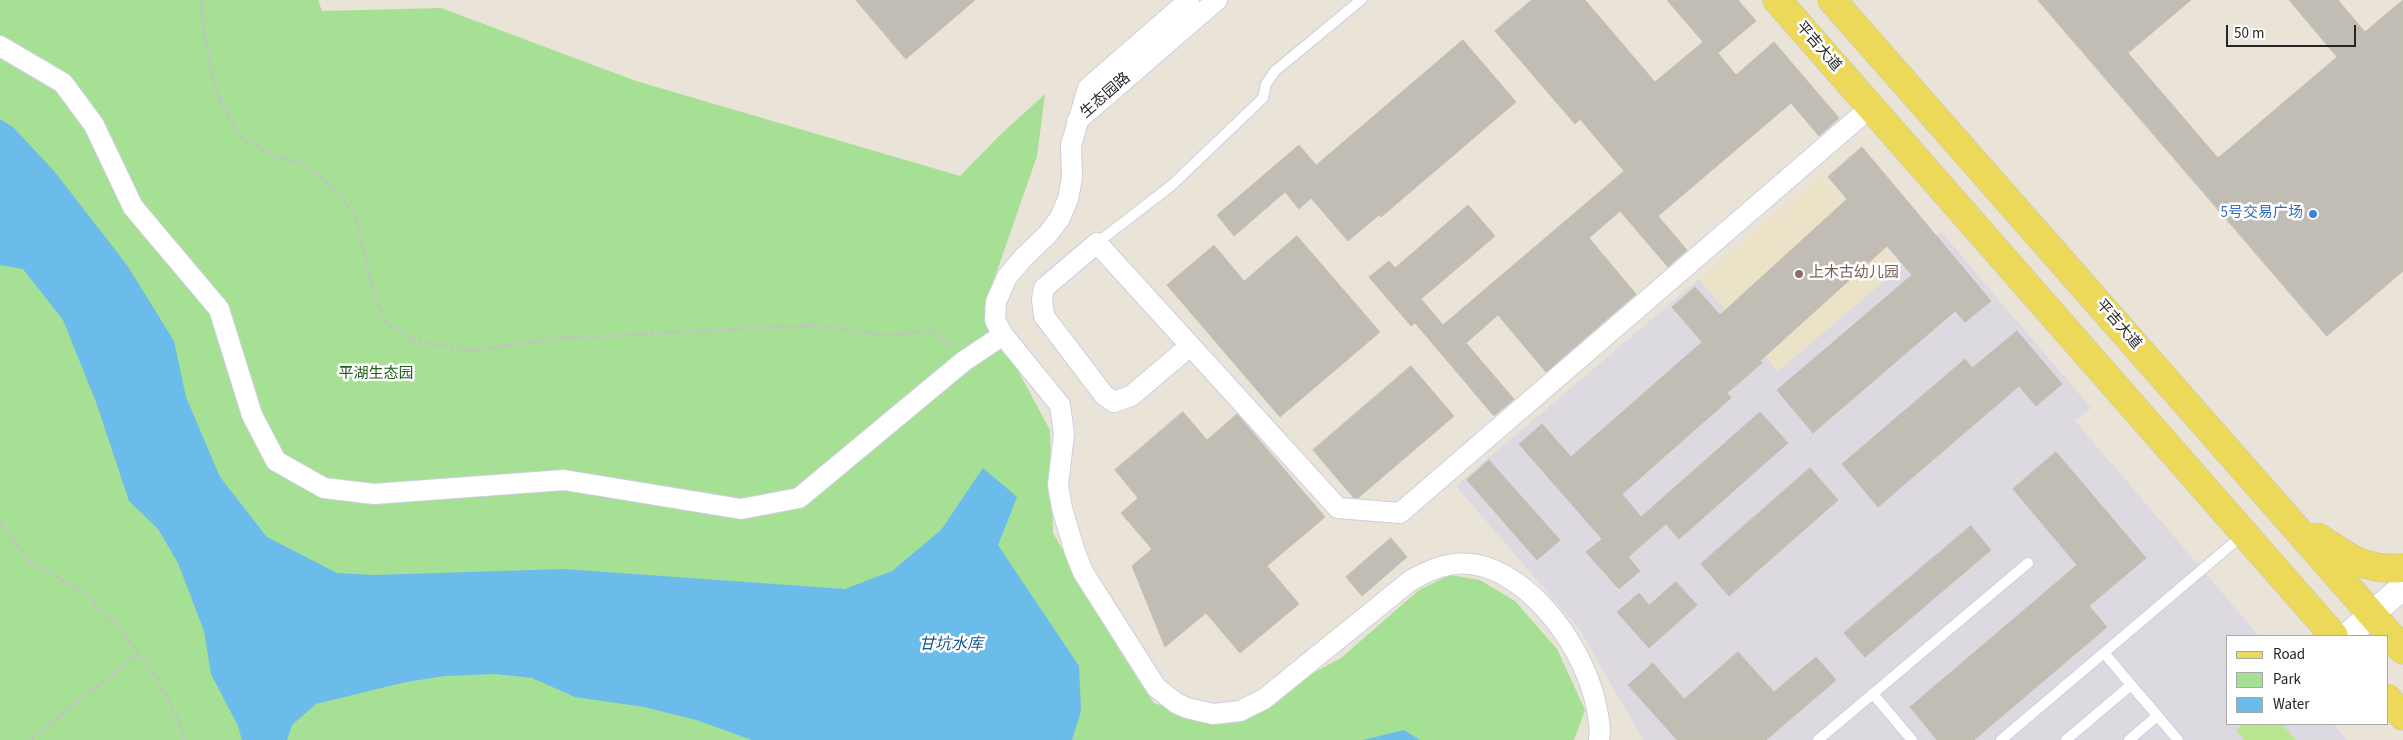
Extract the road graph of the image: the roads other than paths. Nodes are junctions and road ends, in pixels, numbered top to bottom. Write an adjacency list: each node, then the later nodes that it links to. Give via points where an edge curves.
1 (1189, 0): 8 (street, 生态园路, via 1088,88)
2 (1217, 0): 8 (street, 生态园路)
3 (1360, 0): 9 (lane, via 1275,70 1266,84 1263,98 1172,185)
4 (1777, 0): 7 (main road, 平吉大道)
5 (1832, 0): 12 (main road, 平吉大道)
6 (0, 46): 10 (street, via 63,84 89,118 133,207 219,309 252,415 276,462 324,488 374,494 564,480 741,509 799,498 964,361)
7 (1871, 107): 11 (street, via 1400,513 1338,508); 13 (main road, 平吉大道)
8 (1077, 121): 10 (street, via 1071,145 1072,178 1060,218 1007,277 996,302 995,320)
9 (1097, 243): 11 (street); 11 (street, via 1044,288 1042,299 1044,316 1104,395 1114,402 1131,396)
10 (1003, 335): 27 (street, via 1060,405 1064,434 1058,486 1068,531 1084,572 1156,687 1176,703 1213,714 1253,706 1410,581 1449,564 1471,564 1491,569 1510,579 1539,602 1563,630 1582,661 1594,696 1601,732)
11 (1190, 346)
12 (2284, 514): 15 (main road, via 2359,563 2374,568); 17 (main road, 平吉大道)
13 (2245, 534): 18 (main road, 平吉大道); 21 (lane)
14 (2028, 563): 23 (lane)
15 (2403, 568)
16 (2403, 587): 17 (street)
17 (2372, 614): 19 (street); 20 (main road, 平吉大道)
18 (2333, 635)
19 (2348, 635)
20 (2398, 647)
21 (2104, 653): 22 (lane); 30 (lane)
22 (2131, 685): 25 (lane); 31 (lane)
23 (1873, 694): 28 (lane); 29 (lane)
24 (2388, 699): 26 (main road)
25 (2157, 716): 32 (lane); 33 (lane)
26 (2403, 716)
27 (1599, 740)
28 (1818, 740)
29 (1912, 740)
30 (2001, 740)
31 (2066, 740)
32 (2129, 740)
33 (2178, 740)

